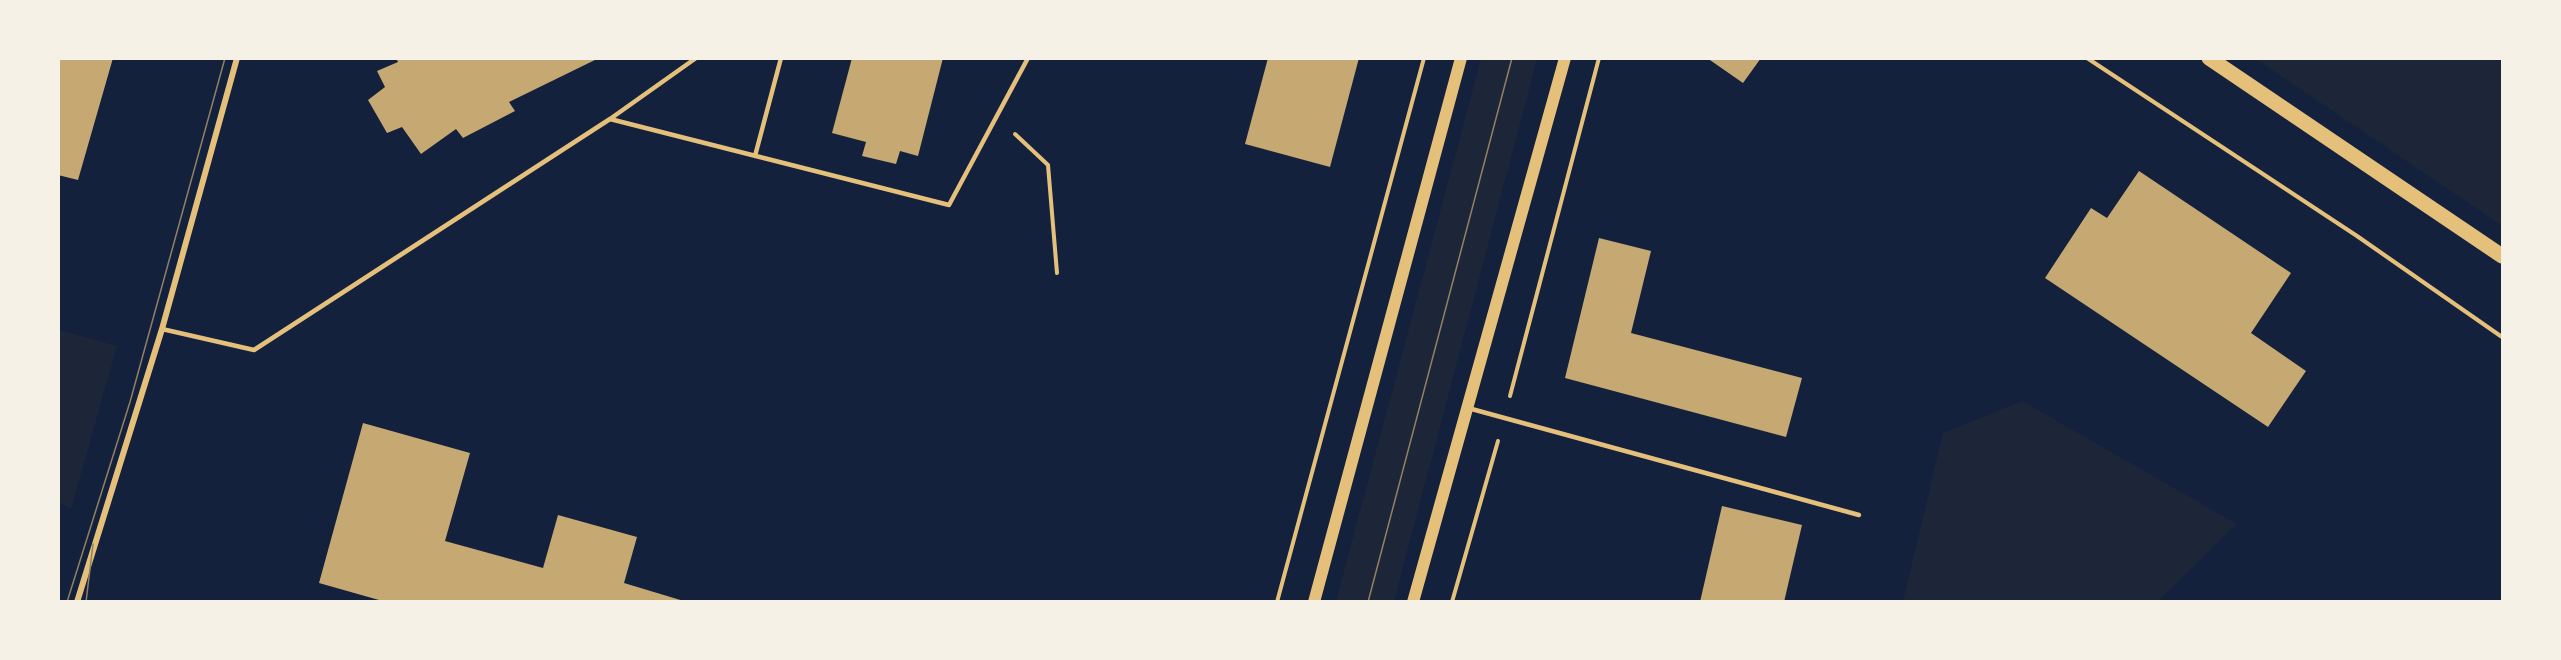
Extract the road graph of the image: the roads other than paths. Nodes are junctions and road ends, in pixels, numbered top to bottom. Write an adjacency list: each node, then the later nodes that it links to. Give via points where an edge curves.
1 (237, 58): 11 (street)
2 (696, 58): 8 (lane)
3 (781, 58): 9 (lane)
4 (1028, 58): 9 (lane, via 949,205)
5 (1461, 58): 15 (main road)
6 (1564, 58): 12 (main road)
7 (2209, 58): 10 (main road)
8 (610, 119): 9 (lane); 11 (lane, via 254,350)
9 (755, 156)
10 (2502, 256)
11 (162, 329): 14 (street)
12 (1468, 408): 13 (lane); 16 (main road)
13 (1859, 515)
14 (77, 602)
15 (1314, 602)
16 (1413, 602)

